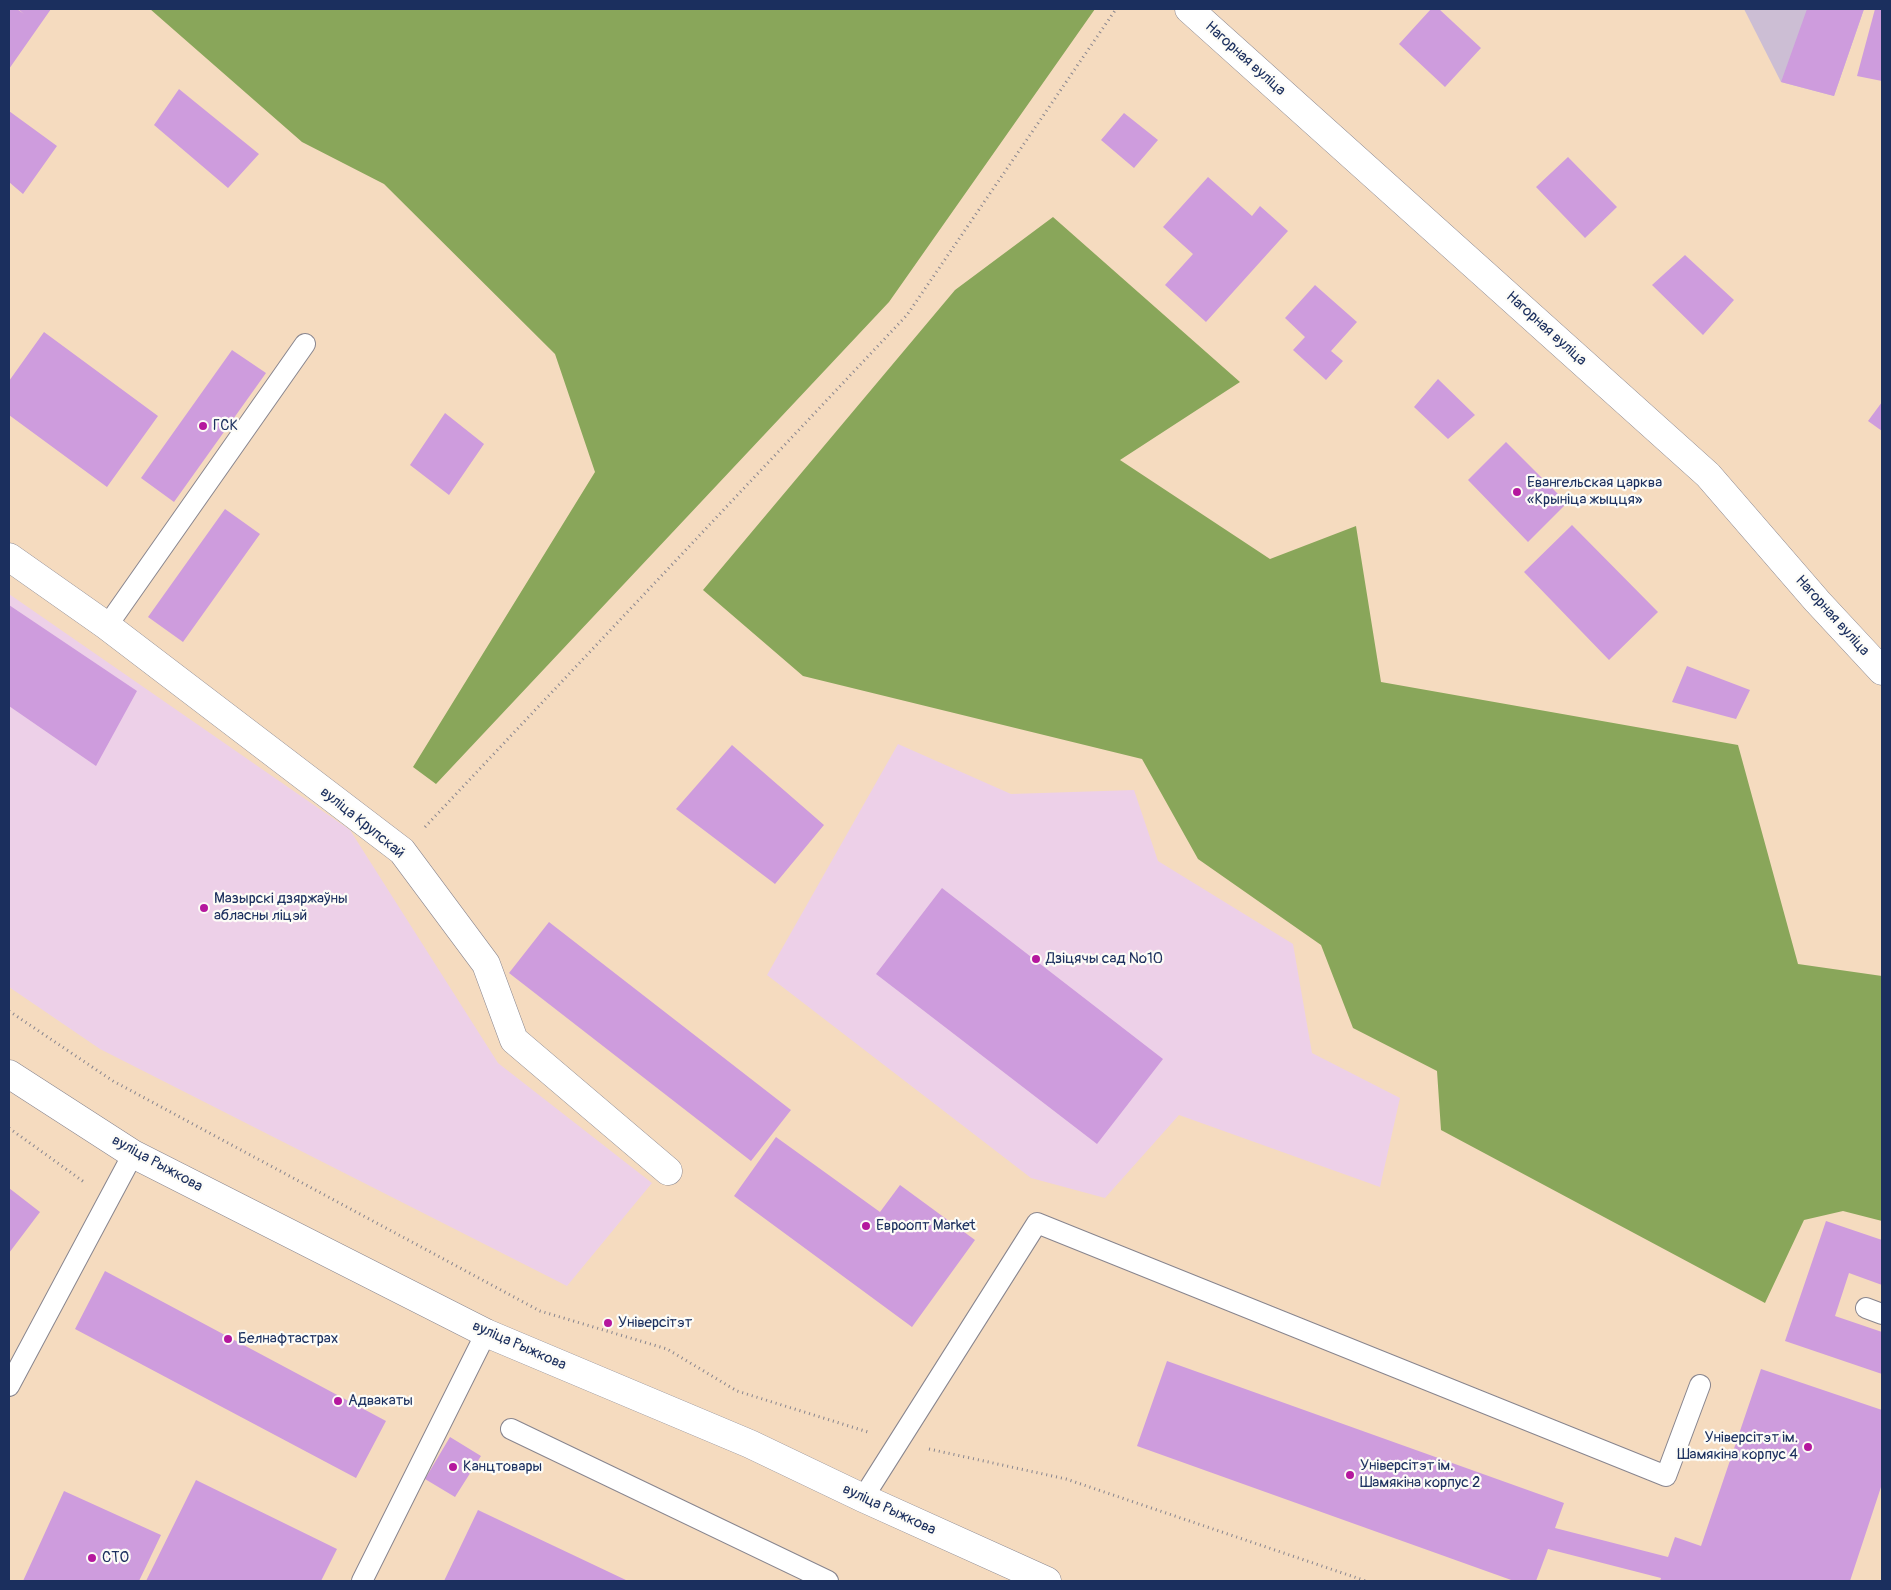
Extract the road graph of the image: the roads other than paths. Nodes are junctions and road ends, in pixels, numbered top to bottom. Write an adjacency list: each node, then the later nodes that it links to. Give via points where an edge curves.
1 (1189, 9): 5 (street, Нагорная вуліца, via 1708,475)
2 (305, 344): 4 (lane)
3 (9, 557): 4 (street, вуліца Крупскай)
4 (106, 626): 8 (street, вуліца Крупскай, via 402,851 486,964 514,1040)
5 (1882, 671)
6 (9, 1074): 7 (street, вуліца Рыжкова)
7 (134, 1154): 9 (street, вуліца Рыжкова); 11 (lane)
8 (668, 1170)
9 (486, 1333): 13 (street, вуліца Рыжкова, via 750,1444); 14 (lane)
10 (1700, 1385): 13 (lane, via 1666,1476 1037,1223)
11 (9, 1386)
12 (511, 1429): 15 (lane)
13 (863, 1498): 16 (street, вуліца Рыжкова)
14 (362, 1581)
15 (828, 1581)
16 (1047, 1581)

